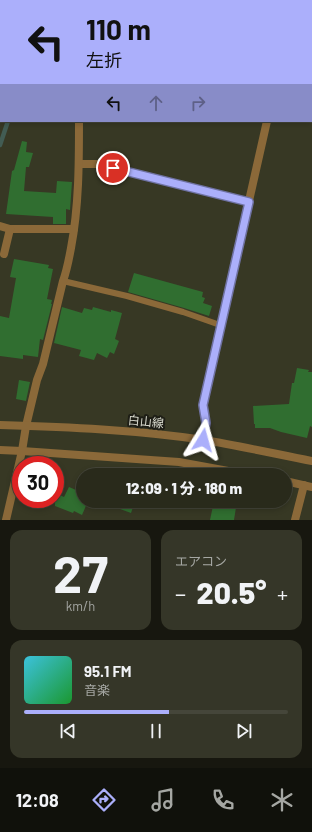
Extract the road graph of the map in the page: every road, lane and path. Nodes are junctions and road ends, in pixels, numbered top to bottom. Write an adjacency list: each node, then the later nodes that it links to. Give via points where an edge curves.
1 (79, 122): 3 (street)
2 (267, 122): 4 (street)
3 (79, 164): 4 (street, via 98,164); 7 (street)
4 (249, 202): 10 (street)
5 (0, 226): 6 (street)
6 (10, 229): 7 (street); 8 (street)
7 (74, 229): 9 (street)
8 (4, 254)
9 (63, 281): 10 (lane, via 127,296); 12 (street)
10 (220, 325): 13 (street, via 203,405 206,423)
11 (0, 425): 12 (street, 白山線)
12 (26, 426): 13 (street, 白山線, via 113,430); 15 (street)
13 (203, 440): 16 (street, 白山線)
14 (0, 450): 15 (street)
15 (22, 451): 17 (street, via 179,462); 20 (street)
16 (312, 461)
17 (212, 468)
18 (292, 482): 19 (street)
19 (309, 486): 21 (street)
20 (6, 520)
21 (295, 520)

